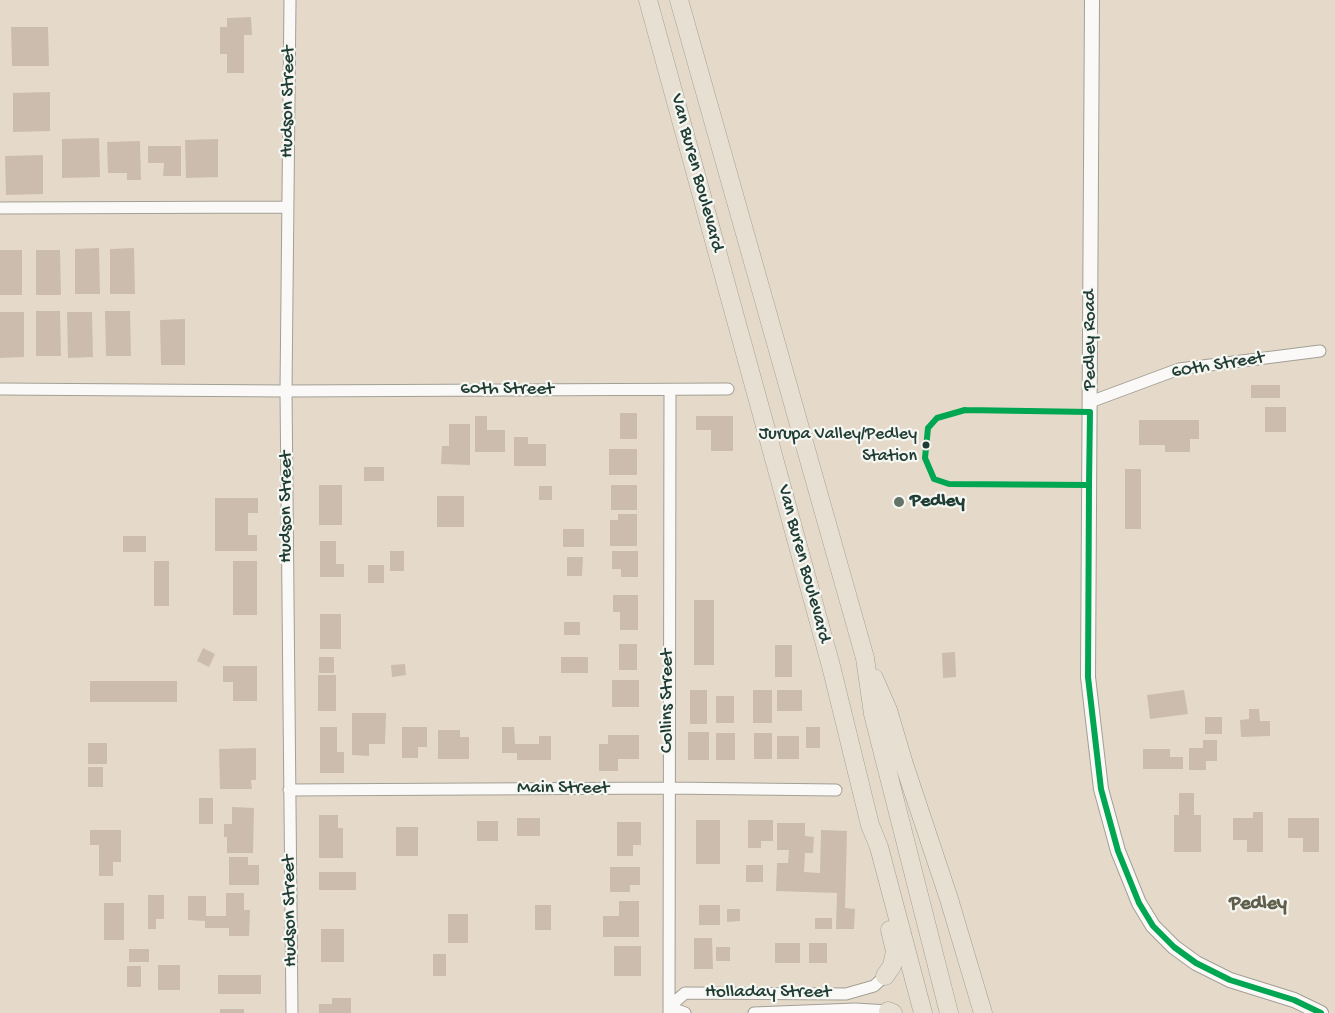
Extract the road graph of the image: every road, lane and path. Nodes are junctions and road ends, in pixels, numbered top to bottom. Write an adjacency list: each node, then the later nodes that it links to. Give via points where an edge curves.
1 (290, 0): 5 (street, Hudson Street)
2 (648, 0): 17 (main road, Van Buren Boulevard, via 831,666)
3 (678, 0): 13 (main road, Van Buren Boulevard)
4 (1092, 0): 12 (street, Pedley Road)
5 (288, 207): 6 (street); 11 (street, Hudson Street)
6 (0, 208)
7 (1320, 351): 12 (street, 60th Street, via 1178,369)
8 (0, 388): 11 (street, 60th Street)
9 (728, 389): 10 (street, 60th Street)
10 (670, 390): 11 (street, 60th Street); 14 (street, Collins Street)
11 (286, 391): 15 (street, Hudson Street)
12 (1090, 402): 27 (street, Pedley Road, via 1088,677 1101,789 1118,851 1139,904 1153,926 1174,946 1196,963 1230,980 1294,1000)
13 (865, 658): 25 (main road, Van Buren Boulevard, via 873,714); 26 (main road, via 888,710)
14 (668, 788): 15 (street, Main Street); 16 (street, Main Street); 19 (street, Collins Street)
15 (290, 790): 21 (street, Hudson Street)
16 (836, 790)
17 (870, 825): 18 (main road, via 869,850 895,951 892,966); 24 (main road, Van Buren Boulevard, via 879,847)
18 (885, 976): 19 (street, Holladay Street, via 874,986 846,994 685,993)
19 (669, 1010): 22 (street, Holladay Street)
20 (890, 1012): 23 (street, Holladay Street, via 855,1009)
21 (292, 1013)
22 (685, 1013)
23 (754, 1013)
24 (923, 1013)
25 (949, 1013)
26 (983, 1013)
27 (1321, 1013)

